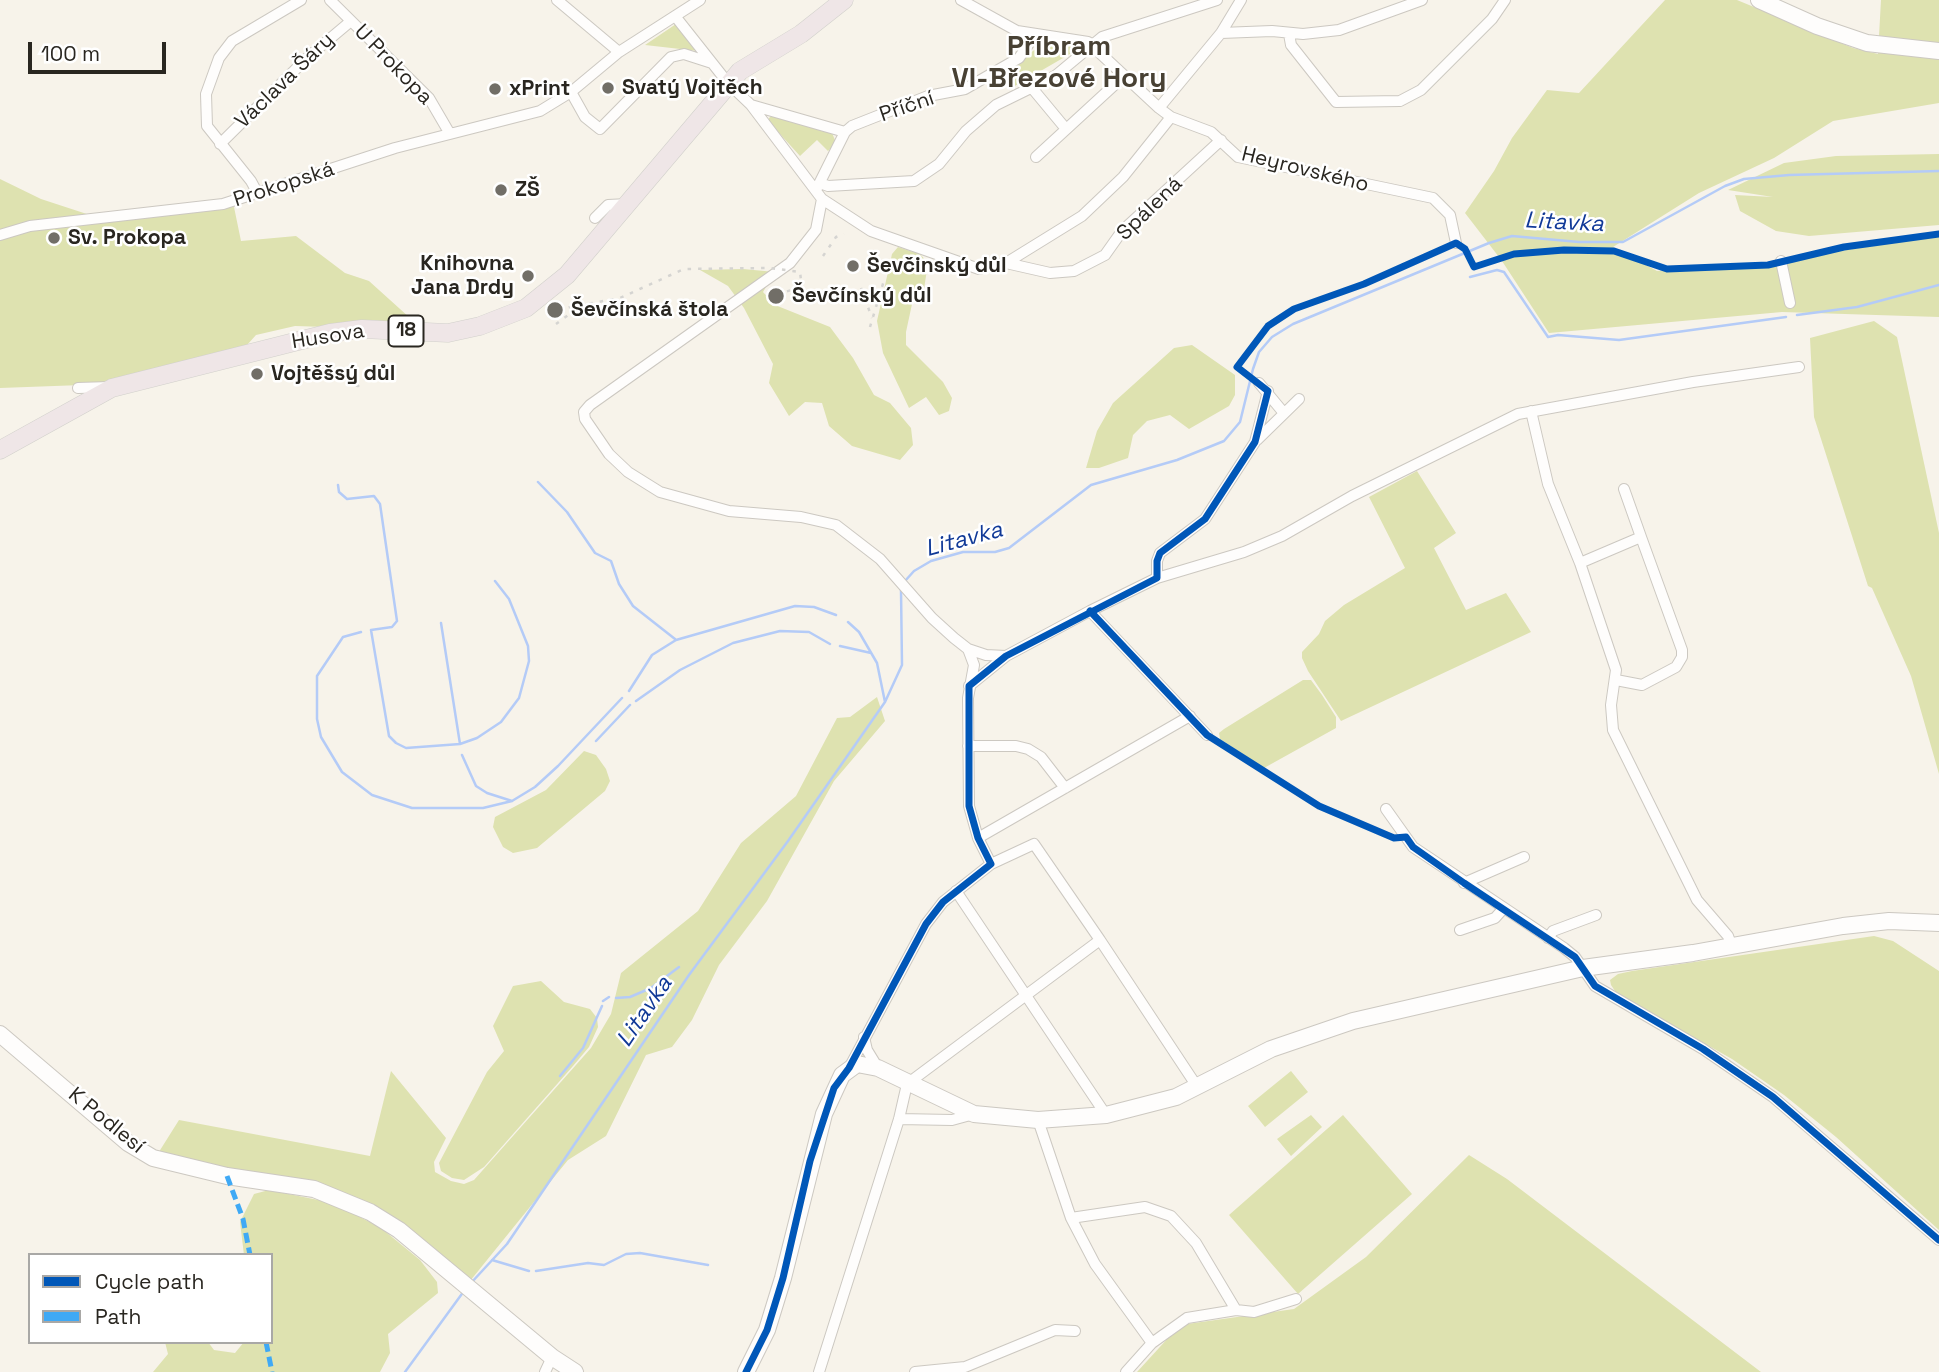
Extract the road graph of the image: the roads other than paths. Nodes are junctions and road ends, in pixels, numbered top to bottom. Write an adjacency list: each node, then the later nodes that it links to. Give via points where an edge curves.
1 (301, 0): 32 (street, via 232,41 219,58 206,94 205,115)
2 (330, 0): 13 (street, U Prokopa)
3 (557, 0): 19 (street)
4 (844, 0): 22 (main road, 18)
5 (961, 0): 16 (street, via 1000,24)
6 (1217, 0): 17 (street, via 1102,37)
7 (1241, 0): 14 (street)
8 (1422, 0): 15 (street, via 1339,30)
9 (1505, 0): 15 (street, via 1421,90 1400,101 1336,102 1291,46)
10 (1759, 0): 18 (street, via 1867,43)
11 (696, 3): 12 (street, Prokopská)
12 (675, 16): 19 (street, Prokopská); 20 (street)
13 (351, 21): 30 (street, U Prokopa, via 429,98); 32 (street, Václava Šáry)
14 (1222, 33): 15 (street); 26 (street)
15 (1289, 34)
16 (1034, 36): 17 (street); 29 (street, Příční, via 1019,58 965,89 918,100)
17 (1093, 46): 21 (street, Heyrovského); 23 (street)
18 (1939, 51)
19 (619, 52): 24 (street, Prokopská)
20 (712, 63): 22 (street); 24 (street, via 684,54 671,57 600,129 585,117)
21 (1123, 77): 26 (street, Heyrovského); 28 (street)
22 (728, 83): 25 (street); 36 (main road, Husova / 18)
23 (1032, 88): 28 (street); 34 (street, via 979,117 939,163 914,181)
24 (571, 92): 30 (street, Prokopská, via 530,114)
25 (751, 105): 29 (street); 34 (street)
26 (1159, 108): 27 (street, Heyrovského)
27 (1171, 117): 31 (street, Heyrovského); 41 (street, via 1101,201)
28 (1066, 130): 33 (street)
29 (845, 132): 34 (street)
30 (450, 134): 35 (street, Prokopská)
31 (1221, 140): 39 (street, Heyrovského, via 1238,157 1433,198 1450,215); 41 (street, Spálená, via 1122,231 1105,255 1074,271 1050,273)
32 (220, 144): 35 (street)
33 (1036, 157)
34 (819, 191): 41 (street, via 871,230 908,245 979,269); 58 (street, via 816,230 790,263 590,405 584,416 609,454 660,492 729,511 821,520 849,534)
35 (258, 194): 38 (street, Prokopská, via 223,204 30,226)
36 (629, 204): 37 (street, via 608,205); 46 (main road, Husova / 18, via 554,288 526,308 492,322 448,333 330,332)
37 (595, 218)
38 (0, 235)
39 (1456, 243)
40 (1781, 261): 42 (street)
41 (1006, 263)
42 (1790, 303)
43 (1799, 367): 49 (street)
44 (1259, 383): 47 (street)
45 (78, 388): 46 (street)
46 (112, 388): 52 (main road, Husova / 18)
47 (1268, 391): 50 (street); 51 (street)
48 (1299, 399): 50 (street)
49 (1531, 411): 55 (street, via 1548,484); 56 (street, via 1506,419 1257,547)
50 (1283, 412): 51 (street)
51 (1255, 442): 56 (street, via 1200,526 1160,553)
52 (0, 450)
53 (1624, 489): 54 (street)
54 (1642, 537): 55 (street); 60 (street, via 1682,657 1676,667 1642,685)
55 (1580, 563): 60 (street)
56 (1157, 578): 57 (street)
57 (1090, 611): 59 (street); 62 (street)
58 (968, 649): 59 (street); 61 (street, via 974,665)
59 (1006, 656): 61 (street)
60 (1616, 680): 78 (street, via 1613,730 1697,900)
61 (969, 686): 64 (street)
62 (1190, 716): 63 (street); 65 (street)
63 (1207, 735)
64 (968, 746): 65 (street, via 1028,749 1041,757); 67 (street, via 970,806)
65 (1065, 788): 67 (street)
66 (1386, 809): 70 (street, via 1413,847)
67 (978, 838): 69 (street)
68 (1524, 857): 70 (street)
69 (991, 864): 71 (street); 77 (street, via 1034,844)
70 (1464, 883): 72 (street)
71 (956, 891): 80 (street); 82 (street, via 926,924)
72 (1503, 909): 75 (street, via 1495,918); 76 (street)
73 (1597, 915): 76 (street, via 1553,931)
74 (1939, 923): 78 (street, via 1854,925)
75 (1460, 930)
76 (1548, 938): 79 (street)
77 (1100, 940): 80 (street); 86 (street)
78 (1732, 947): 79 (street)
79 (1583, 968): 86 (street, via 1314,1032 1270,1049); 92 (street, via 1601,990 1703,1049 1773,1097)
80 (1027, 994): 85 (street); 88 (street)
81 (0, 1034): 97 (street, K Podlesí, via 141,1152 172,1164 314,1189 340,1197 399,1230 482,1299)
82 (864, 1037): 83 (street); 84 (street)
83 (849, 1068): 84 (street, via 867,1064); 99 (street, via 834,1088 824,1114 783,1278)
84 (878, 1068): 85 (street)
85 (907, 1084): 87 (street); 89 (street)
86 (1198, 1088): 88 (street)
87 (974, 1114): 89 (street, via 952,1121); 90 (street)
88 (1106, 1115): 90 (street)
89 (900, 1119): 100 (street)
90 (1038, 1120): 91 (street)
91 (1071, 1217): 94 (street, via 1144,1207 1171,1216 1196,1243); 96 (street, via 1095,1264)
92 (1939, 1240)
93 (1296, 1299): 94 (street, via 1254,1312)
94 (1236, 1310): 96 (street, via 1187,1318)
95 (1075, 1331): 101 (street, via 1055,1330 965,1367)
96 (1152, 1343): 102 (street)
97 (548, 1365): 98 (street, K Podlesí)
98 (575, 1372)
99 (748, 1372)
100 (820, 1372)
101 (915, 1372)
102 (1126, 1372)

